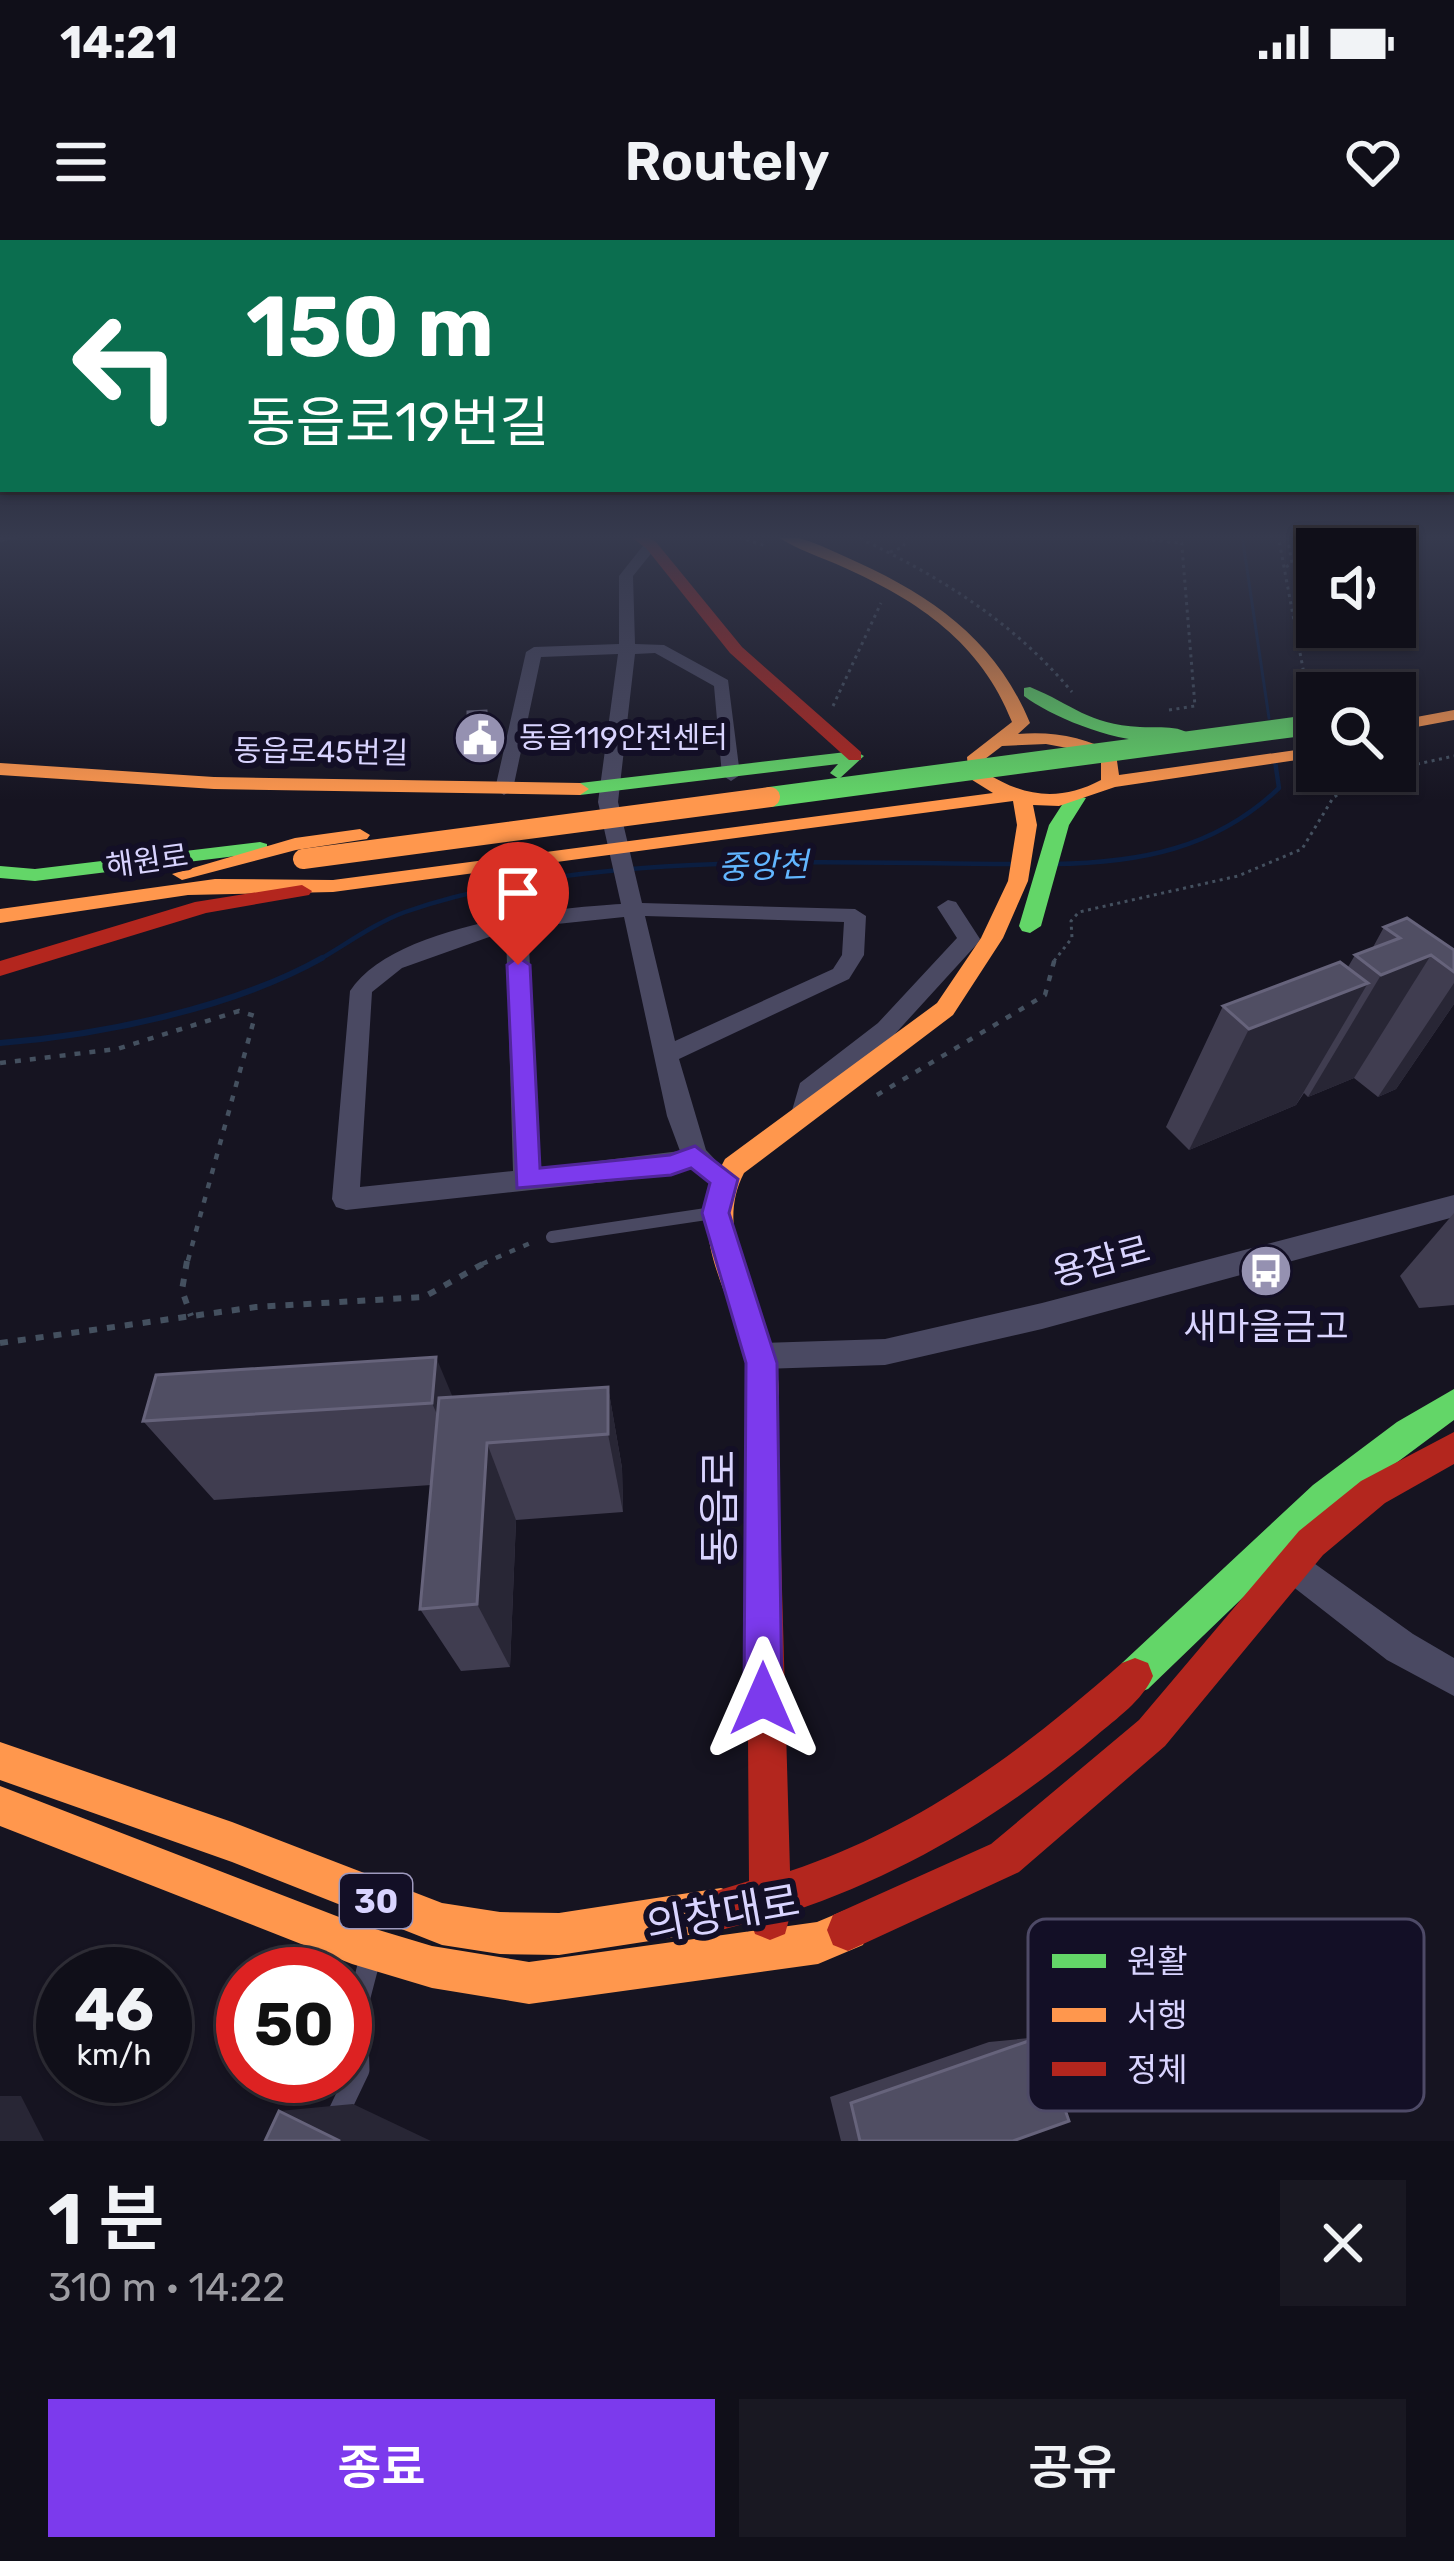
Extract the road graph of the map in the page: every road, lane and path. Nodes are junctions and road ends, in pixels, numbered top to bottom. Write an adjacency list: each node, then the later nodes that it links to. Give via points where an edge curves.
1 (627, 624): 9 (street)
2 (714, 624): 22 (main road)
3 (871, 624): 22 (path)
4 (949, 624): 28 (main road, via 980,651 1020,709 1021,724)
5 (970, 624): 11 (main road)
6 (1007, 624): 13 (path)
7 (1188, 624): 20 (path, via 1195,706)
8 (1294, 624): 10 (path)
9 (627, 649): 34 (street, via 658,648 722,684); 36 (street, via 534,652); 38 (street)
10 (1304, 672)
11 (1030, 692): 20 (main road, via 1068,723 1096,731); 25 (main road)
12 (1454, 692): 15 (main road)
13 (1076, 697)
14 (1454, 703): 17 (main road)
15 (1416, 711)
16 (1296, 714): 20 (main road)
17 (1416, 714)
18 (1454, 715): 19 (main road)
19 (1416, 718)
20 (1172, 722): 27 (main road)
21 (1416, 722): 24 (main road)
22 (821, 724): 32 (main road)
23 (1296, 727): 42 (main road, bridge)
24 (1454, 730)
25 (1060, 736): 27 (main road); 28 (main road)
26 (1296, 740): 42 (main road)
27 (1090, 745): 35 (main road, via 1110,758)
28 (989, 755): 32 (main road); 32 (main road); 40 (main road, via 993,790)
29 (1296, 755): 35 (main road)
30 (1454, 756): 31 (path)
31 (1416, 764)
32 (854, 766): 34 (main road, 동읍로45번길); 38 (main road)
33 (0, 769): 36 (main road, 동읍로45번길)
34 (731, 775): 38 (main road, 동읍로45번길)
35 (1110, 782): 39 (main road)
36 (504, 789): 38 (main road, 동읍로45번길)
37 (1342, 792): 55 (path, via 1302,850 1238,875 1079,912 1045,994)
38 (608, 796): 41 (street); 42 (main road)
39 (1076, 798): 40 (main road); 50 (main road)
40 (1020, 807): 41 (main road, via 962,803); 50 (main road)
41 (620, 853): 45 (main road); 47 (street)
42 (301, 858): 43 (main road); 44 (main road, 해원로)
43 (0, 872)
44 (180, 882): 45 (main road); 46 (main road, 해원로); 49 (main road, 해원로)
45 (333, 886): 52 (main road, via 203,907)
46 (0, 899)
47 (631, 905): 51 (street); 53 (street); 53 (street, via 854,916 853,955 841,974)
48 (948, 907): 56 (street, via 969,938 886,1029 809,1089)
49 (0, 916)
50 (1019, 920): 56 (main road, via 994,986 957,1021 863,1071)
51 (517, 922): 59 (street); 59 (street, via 472,928 372,972 361,991 346,1199)
52 (0, 969)
53 (669, 1054): 57 (street)
54 (0, 1063): 63 (path, via 117,1049 238,1011 255,1016 194,1229 182,1290)
55 (866, 1103)
56 (804, 1114): 58 (main road)
57 (695, 1156): 58 (street); 59 (street)
58 (724, 1179): 61 (main road)
59 (527, 1180)
60 (1454, 1206): 65 (street, 용잠로, via 885,1352)
61 (716, 1213): 62 (lane); 65 (main road, 동읍로)
62 (551, 1237): 63 (path, via 515,1246 424,1297)
63 (191, 1316): 64 (path)
64 (0, 1343)
65 (761, 1356): 72 (main road, 동읍로)
66 (1454, 1403): 72 (main road, 의창대로, via 1342,1472 1029,1772 847,1876)
67 (1454, 1447): 68 (main road, 의창대로, via 1372,1492)
68 (1290, 1563): 69 (street); 74 (main road, 의창대로, via 1152,1733 1005,1858 818,1942)
69 (1454, 1678)
70 (0, 1762): 72 (main road, 의창대로 / 30, via 443,1925 523,1935 607,1932)
71 (0, 1806): 73 (main road, 의창대로 / 30)
72 (769, 1899): 74 (main road, 동읍로)
73 (367, 1947)
74 (771, 1948): 75 (main road, 의창대로 / 30, via 529,1983)
75 (372, 1949)
76 (343, 2103): 77 (lane)
77 (325, 2141)

